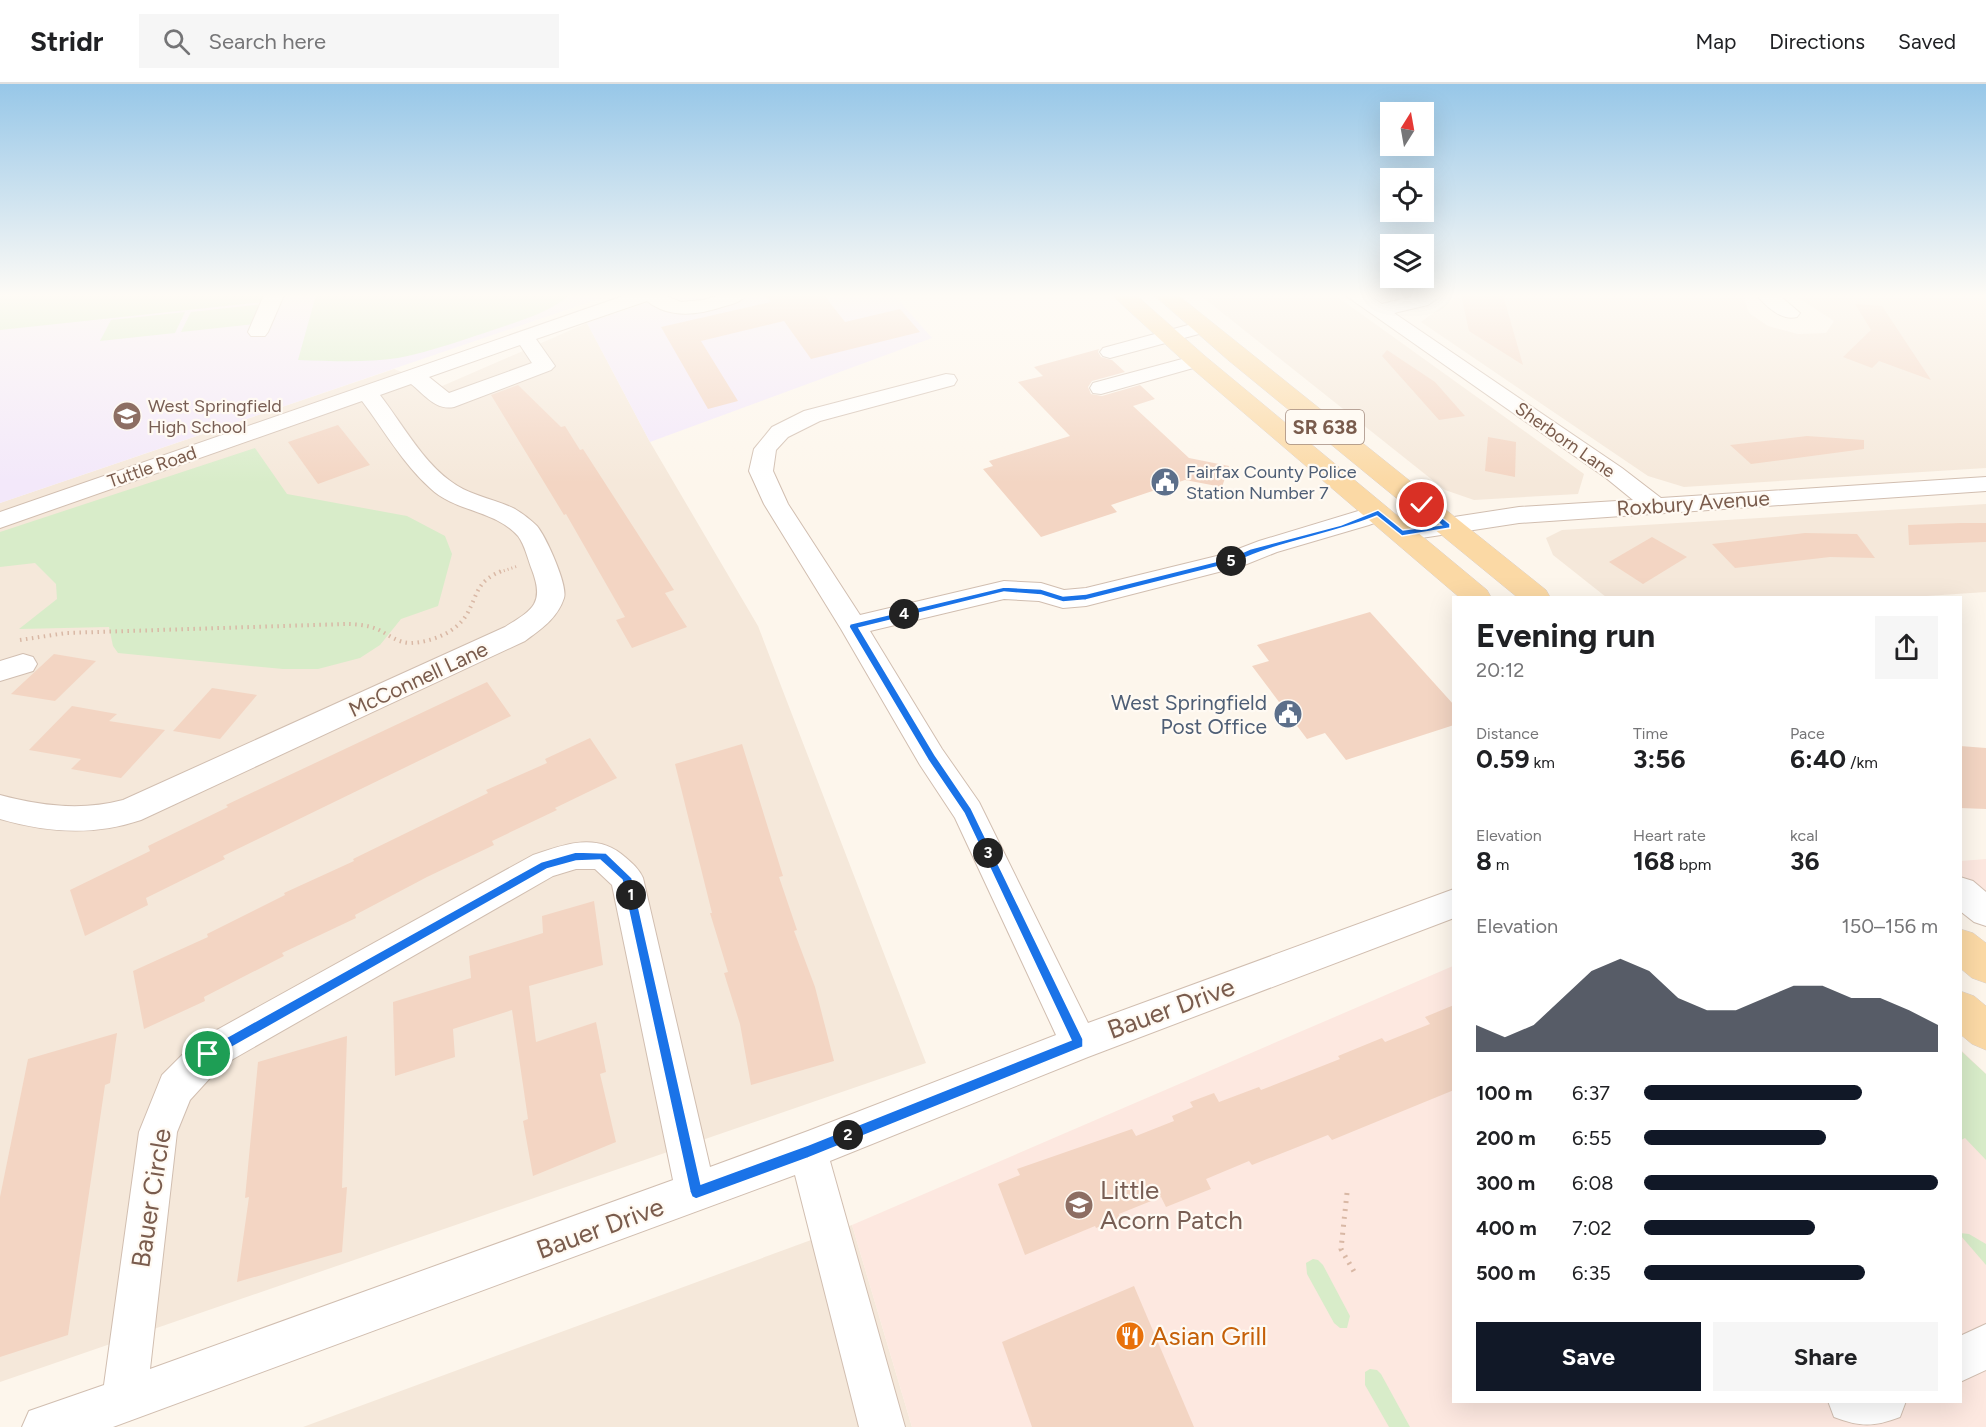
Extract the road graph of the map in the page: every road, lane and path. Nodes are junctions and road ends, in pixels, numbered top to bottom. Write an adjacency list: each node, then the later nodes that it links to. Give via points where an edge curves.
1 (463, 358): 7 (street, Tuttle Road)
2 (538, 358): 7 (street, via 544,366 446,402)
3 (1193, 358): 6 (main road, SR 638)
4 (1241, 358): 15 (main road, SR 638)
5 (1446, 358): 12 (street, Sherborn Lane)
6 (1197, 361): 9 (street); 13 (main road, SR 638)
7 (414, 375): 10 (street, Tuttle Road)
8 (946, 380): 20 (street, via 812,416 780,432 765,449 761,471 776,504)
9 (1101, 388)
10 (367, 392): 14 (street, Tuttle Road); 17 (street, McConnell Lane, via 439,484 460,498 517,522 528,532)
11 (1986, 484): 12 (street, Roxbury Avenue)
12 (1656, 506): 15 (street, Roxbury Avenue, via 1519,515)
13 (1378, 513): 16 (main road, SR 638); 20 (street, via 1233,560 1086,597 1063,599 1041,592 1004,590)
14 (0, 520)
15 (1448, 526): 16 (street, Roxbury Avenue); 19 (main road, SR 638)
16 (1402, 533): 18 (main road, SR 638)
17 (541, 558): 21 (path, via 489,578 477,590 462,621 446,633 414,642 399,641 370,627 340,624 66,633 37,636); 22 (street, McConnell Lane, via 551,597 547,609 531,625 311,728 119,814 92,820)
18 (1476, 596)
19 (1535, 596)
20 (853, 627): 32 (street, via 968,811)
21 (14, 659)
22 (0, 807)
23 (1986, 888): 24 (street)
24 (1962, 892)
25 (1962, 893): 27 (street)
26 (1452, 904): 32 (street, Bauer Drive)
27 (1986, 912)
28 (1962, 947): 29 (main road)
29 (1986, 966)
30 (1962, 1011): 31 (main road)
31 (1986, 1031)
32 (1079, 1043): 33 (street, Bauer Drive)
33 (808, 1151): 34 (street, Bauer Drive); 43 (street)
34 (696, 1192): 39 (street, Bauer Drive); 39 (street, Bauer Circle, via 627,878 602,856 576,856 544,866 208,1054 175,1088 158,1131)
35 (1347, 1193): 36 (path, via 1341,1249)
36 (1356, 1275)
37 (1986, 1346): 38 (street)
38 (1962, 1359)
39 (124, 1401): 42 (street, Bauer Drive)
40 (1860, 1403): 41 (street)
41 (1880, 1403)
42 (45, 1427)
43 (882, 1427)

